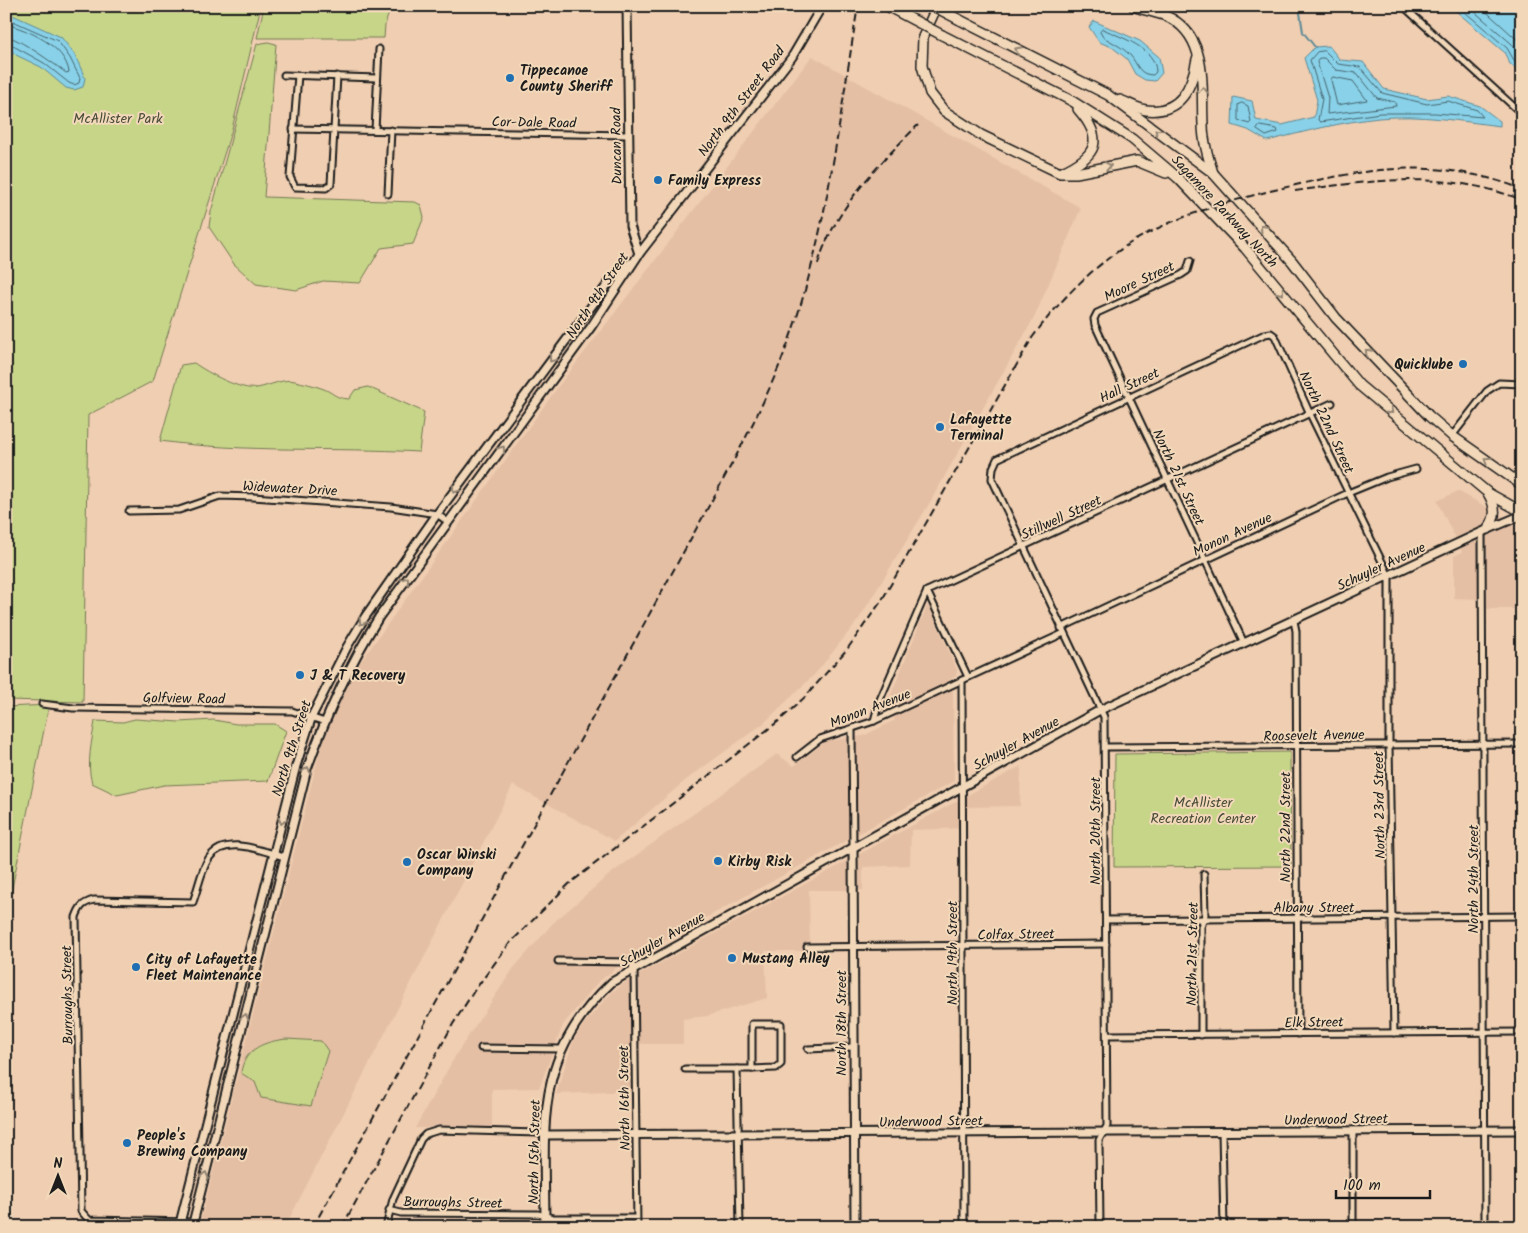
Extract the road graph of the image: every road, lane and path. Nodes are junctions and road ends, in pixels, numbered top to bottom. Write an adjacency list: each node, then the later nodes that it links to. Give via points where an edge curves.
1 (627, 6): 21 (main road, Duncan Road)
2 (822, 6): 26 (main road, North 9th Street Road, via 792,57)
3 (887, 6): 15 (highway, Sagamore Parkway North, bridge)
4 (933, 6): 14 (highway, Sagamore Parkway North, one-way to 4, bridge)
5 (937, 6): 22 (highway, via 923,37 921,52 930,93 944,111 981,135)
6 (1133, 6): 9 (highway, via 1167,17 1188,33)
7 (1403, 6): 16 (street)
8 (379, 49): 13 (street)
9 (1198, 51): 14 (highway, via 1191,87 1174,104 1145,110); 23 (highway, one-way to 9, via 1202,126 1203,78)
10 (284, 75): 11 (street)
11 (298, 75): 12 (street); 17 (street)
12 (337, 76): 13 (street); 18 (street)
13 (377, 78): 19 (street)
14 (1108, 95): 23 (highway, Sagamore Parkway North, one-way to 14)
15 (1072, 101): 22 (highway, via 1090,122 1094,139 1091,154); 24 (highway, Sagamore Parkway North, via 1132,139)
16 (1522, 114)
17 (294, 129): 18 (street, Cor-Dale Road); 18 (street, via 290,177 295,188 326,188 331,184)
18 (334, 130): 19 (street, Cor-Dale Road)
19 (375, 130): 20 (street, Cor-Dale Road)
20 (392, 130): 21 (street, Cor-Dale Road); 25 (street)
21 (628, 135): 26 (main road, Duncan Road, via 630,226)
22 (1060, 173): 24 (highway, one-way to 24, via 1137,161)
23 (1213, 173): 34 (highway, Sagamore Parkway North, one-way to 23, via 1336,318 1292,261)
24 (1178, 178): 40 (highway, Sagamore Parkway North, one-way to 40, via 1245,248 1359,385)
25 (388, 194)
26 (639, 254): 42 (main road, North 9th Street, one-way to 42, via 608,284); 44 (main road, North 9th Street, one-way to 26, via 591,327)
27 (1190, 262): 28 (street, Moore Street, via 1187,271 1181,275 1097,313)
28 (1094, 319): 31 (street, North 21st Street)
29 (1271, 333): 31 (street, Hall Street); 33 (street, North 22nd Street)
30 (1522, 384): 34 (street, via 1498,383 1487,391)
31 (1129, 397): 35 (street, Hall Street); 37 (street, North 21st Street)
32 (1332, 404): 33 (street, Stillwell Street)
33 (1310, 414): 37 (street, Stillwell Street); 39 (street, North 22nd Street)
34 (1452, 436): 38 (highway, Sagamore Parkway North, one-way to 34)
35 (997, 458): 46 (street, North 20th Street, via 992,479)
36 (1416, 470): 39 (street, Monon Avenue, via 1387,476)
37 (1168, 479): 46 (street, Stillwell Street); 47 (street, North 21st Street)
38 (1522, 485)
39 (1348, 493): 47 (street, Monon Avenue); 48 (street, North 22nd Street)
40 (1488, 493): 43 (highway, Sagamore Parkway North); 45 (highway, via 1495,517)
41 (129, 511): 42 (street, Widewater Drive, via 179,510 220,496 348,503)
42 (437, 514): 44 (street, Widewater Drive); 58 (main road, North 9th Street, one-way to 58, via 360,625)
43 (1522, 514): 45 (main road, Schuyler Avenue)
44 (448, 522): 60 (main road, North 9th Street, one-way to 44, via 368,635)
45 (1485, 531): 48 (main road, Schuyler Avenue); 62 (street, North 24th Street)
46 (1024, 546): 49 (street, Stillwell Street); 51 (street, North 20th Street)
47 (1204, 560): 51 (street, Monon Avenue); 53 (street, North 21st Street)
48 (1389, 576): 50 (main road, Schuyler Avenue); 64 (street, North 23rd Street)
49 (927, 591): 54 (street); 59 (street, via 879,702)
50 (1294, 621): 53 (main road, Schuyler Avenue); 65 (street, North 22nd Street)
51 (1061, 628): 52 (street, North 20th Street)
52 (1064, 634): 54 (street, Monon Avenue); 57 (street, North 20th Street)
53 (1244, 643): 57 (main road, Schuyler Avenue)
54 (968, 677): 55 (street, Monon Avenue)
55 (962, 680): 59 (street, Monon Avenue); 68 (street, North 19th Street)
56 (42, 704): 58 (street, Golfview Road, via 73,708 292,711)
57 (1100, 710): 66 (street, North 20th Street, via 1104,717); 68 (main road, Schuyler Avenue)
58 (312, 716): 60 (street, Golfview Road); 70 (main road, North 9th Street, one-way to 70)
59 (874, 721): 61 (street, Monon Avenue)
60 (325, 722): 71 (main road, North 9th Street, one-way to 60, via 307,770)
61 (852, 730): 67 (street, Monon Avenue, via 820,739); 69 (street, North 18th Street)
62 (1483, 744): 63 (street, Roosevelt Avenue); 64 (street, Roosevelt Avenue); 73 (street, North 24th Street)
63 (1522, 744)
64 (1388, 745): 65 (street, Roosevelt Avenue); 76 (street, North 23rd Street)
65 (1296, 746): 66 (street, Roosevelt Avenue); 75 (street, North 22nd Street)
66 (1106, 747): 77 (street, North 20th Street)
67 (797, 758)
68 (963, 787): 69 (main road, Schuyler Avenue); 81 (street, North 19th Street)
69 (853, 848): 80 (main road, North 18th Street); 84 (main road, Schuyler Avenue)
70 (273, 854): 71 (street, Burroughs Street); 111 (street, Burroughs Street, via 242,847 221,848 209,858 193,902 94,900 85,902 76,917 81,1211 89,1220); 112 (main road, North 9th Street)
71 (285, 857): 113 (main road, North 9th Street, one-way to 71)
72 (1204, 874): 78 (street, North 21st Street)
73 (1484, 916): 74 (street, Albany Street); 76 (street, Albany Street); 85 (street, North 24th Street)
74 (1522, 916)
75 (1297, 918): 76 (street, Albany Street); 78 (street, Albany Street); 88 (street, North 22nd Street)
76 (1393, 918): 87 (street, North 23rd Street)
77 (1106, 920): 78 (street, Albany Street); 79 (street, North 20th Street)
78 (1202, 920): 90 (street, North 21st Street)
79 (1106, 944): 81 (street, Colfax Street); 89 (street, North 20th Street)
80 (853, 946): 81 (street, Colfax Street); 82 (street, Colfax Street); 91 (main road, North 18th Street)
81 (963, 946): 104 (street, North 19th Street)
82 (807, 947)
83 (558, 961): 84 (street, via 631,962)
84 (634, 969): 93 (main road, Schuyler Avenue, via 612,982 591,1002 575,1022); 106 (street, North 16th Street)
85 (1485, 1032): 86 (street, Elk Street); 87 (street, Elk Street); 98 (street, North 24th Street)
86 (1522, 1032)
87 (1394, 1033): 88 (street, Elk Street)
88 (1298, 1034): 90 (street, Elk Street)
89 (1106, 1035): 90 (street, Elk Street); 101 (street, North 20th Street, via 1107,1126)
90 (1202, 1035)
91 (854, 1047): 94 (street); 107 (main road, North 18th Street)
92 (481, 1048): 93 (street)
93 (561, 1049): 105 (main road, North 15th Street, via 548,1090)
94 (808, 1049)
95 (752, 1068): 95 (street, via 776,1068 780,1064 780,1024 752,1024); 97 (street)
96 (685, 1069): 97 (street)
97 (737, 1069): 103 (street)
98 (1485, 1130): 99 (main road, Underwood Street); 100 (main road, Underwood Street); 123 (street, North 24th Street)
99 (1522, 1130)
100 (1353, 1131): 102 (main road, Underwood Street); 122 (street)
101 (1101, 1132): 102 (main road, Underwood Street); 104 (main road, Underwood Street); 120 (street, North 20th Street)
102 (1222, 1132): 121 (street)
103 (738, 1134): 106 (main road, Underwood Street); 107 (main road, Underwood Street); 117 (street)
104 (965, 1134): 107 (main road, Underwood Street); 119 (street, North 19th Street)
105 (545, 1135): 106 (main road, Underwood Street); 108 (street, Underwood Street, via 439,1130 426,1134); 109 (main road, North 15th Street)
106 (635, 1135): 110 (street, North 16th Street)
107 (854, 1135): 118 (main road, North 18th Street)
108 (389, 1210): 109 (street, Burroughs Street, via 401,1213); 114 (street, Underwood Street)
109 (545, 1215): 110 (street, Burroughs Street, via 553,1218); 115 (main road, North 15th Street)
110 (636, 1218): 116 (street, North 16th Street)
111 (159, 1224): 112 (street, Burroughs Street)
112 (179, 1224): 113 (street, Burroughs Street)
113 (193, 1224)
114 (386, 1227)
115 (545, 1227)
116 (636, 1227)
117 (740, 1227)
118 (855, 1227)
119 (964, 1227)
120 (1100, 1227)
121 (1224, 1227)
122 (1353, 1227)
123 (1485, 1227)

